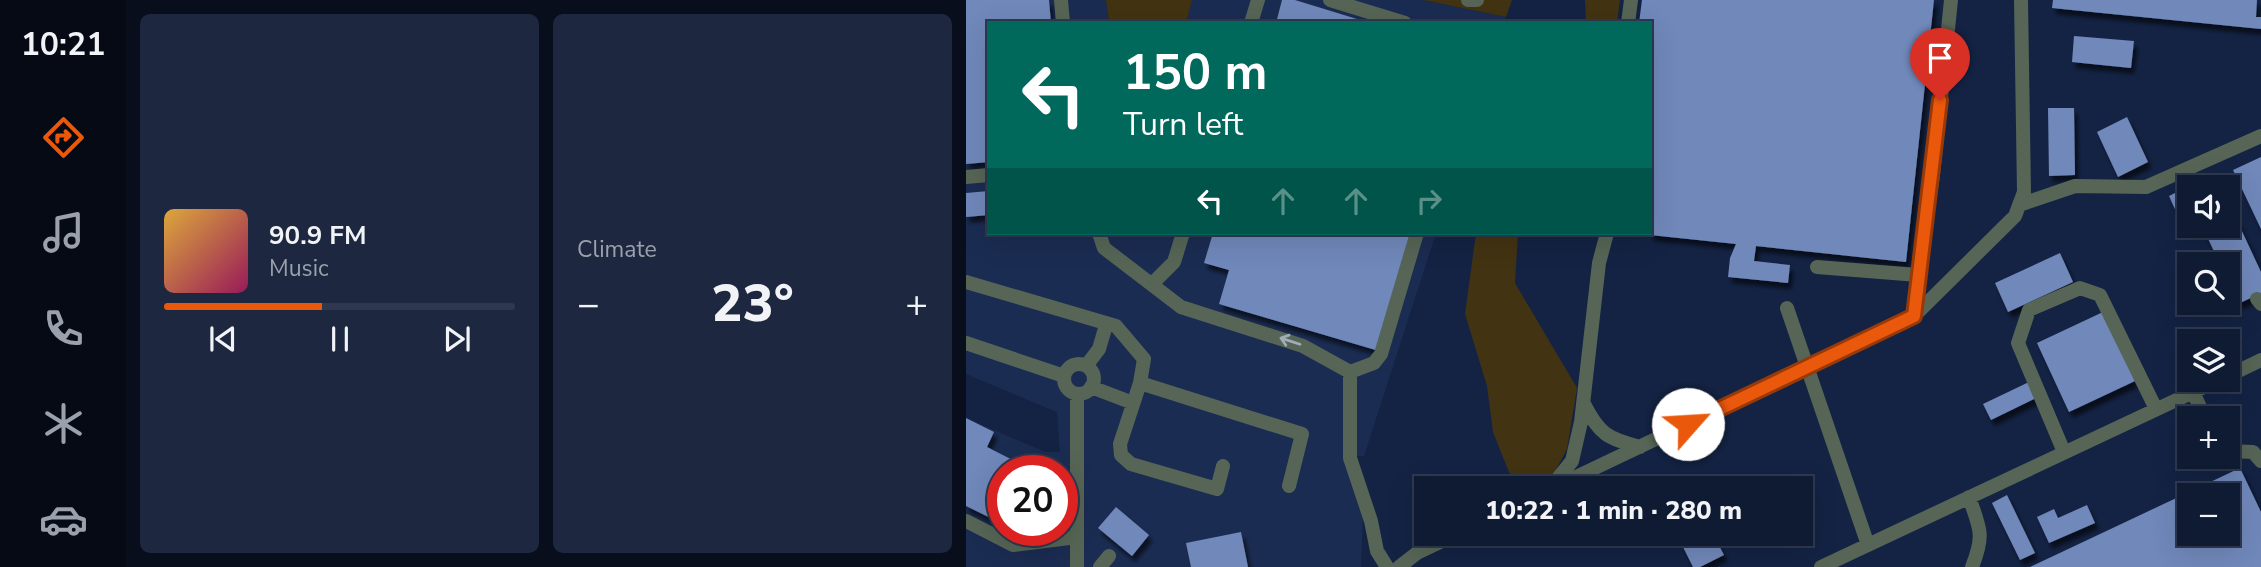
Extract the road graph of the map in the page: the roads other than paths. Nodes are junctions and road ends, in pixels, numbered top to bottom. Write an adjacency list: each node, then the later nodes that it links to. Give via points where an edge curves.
1 (1061, 0): 9 (street)
2 (1258, 0): 10 (street)
3 (1330, 0): 11 (street)
4 (1468, 0): 5 (street)
5 (1477, 0)
6 (1631, 0): 12 (street)
7 (1951, 0): 22 (street)
8 (2021, 0): 16 (street, via 2024,192)
9 (1063, 21)
10 (1252, 21)
11 (1398, 21)
12 (1628, 21)
13 (2261, 136): 16 (street, via 2146,187 2075,186)
14 (987, 175): 15 (street)
15 (966, 177)
16 (2019, 205): 26 (street, via 2015,216)
17 (1100, 235): 24 (street, via 1104,247)
18 (1183, 235): 24 (street, via 1174,262)
19 (1417, 235): 33 (street, via 1381,355 1374,363)
20 (1606, 235): 39 (street)
21 (1817, 267): 22 (street)
22 (1918, 275): 26 (street)
23 (966, 282): 27 (street)
24 (1153, 283): 33 (street, one-way to 24, via 1303,346 1181,307)
25 (1787, 308): 31 (street)
26 (1914, 316): 31 (street)
27 (1106, 325): 30 (street, via 1099,349); 35 (street, via 1121,329 1144,359)
28 (966, 343): 34 (street)
29 (2261, 360): 32 (street)
30 (1086, 366): 34 (street, via 1072,365); 36 (street, via 1093,373)
31 (1806, 368): 43 (street); 55 (street)
32 (2240, 370)
33 (1350, 372): 59 (street, via 1350,457 1377,551)
34 (1064, 376): 38 (street, via 1068,390)
35 (1140, 383): 40 (street); 51 (street, via 1302,434)
36 (1091, 387): 38 (street); 40 (street)
37 (2193, 392): 41 (street); 42 (street)
38 (1077, 394): 46 (street)
39 (1583, 402): 43 (street, via 1593,423 1613,440); 49 (street, via 1572,461)
40 (1133, 403): 48 (street, via 1120,444 1121,455 1131,464 1217,489)
41 (2199, 406)
42 (2156, 409): 45 (street); 45 (street, via 2100,295 2080,288 2029,310 2018,344)
43 (1640, 447): 50 (street)
44 (2240, 451): 47 (street, via 2253,452)
45 (2064, 453): 52 (street)
46 (1077, 455)
47 (2261, 461)
48 (1223, 466)
49 (1561, 476)
50 (1578, 476)
51 (1289, 486)
52 (1969, 497): 55 (street); 62 (street, via 1981,531)
53 (966, 521): 54 (street)
54 (987, 532)
55 (1868, 545): 61 (street)
56 (1077, 546): 58 (street)
57 (1430, 546): 60 (street)
58 (1077, 567)
59 (1387, 567)
60 (1399, 567)
61 (1821, 567)
62 (1972, 567)

